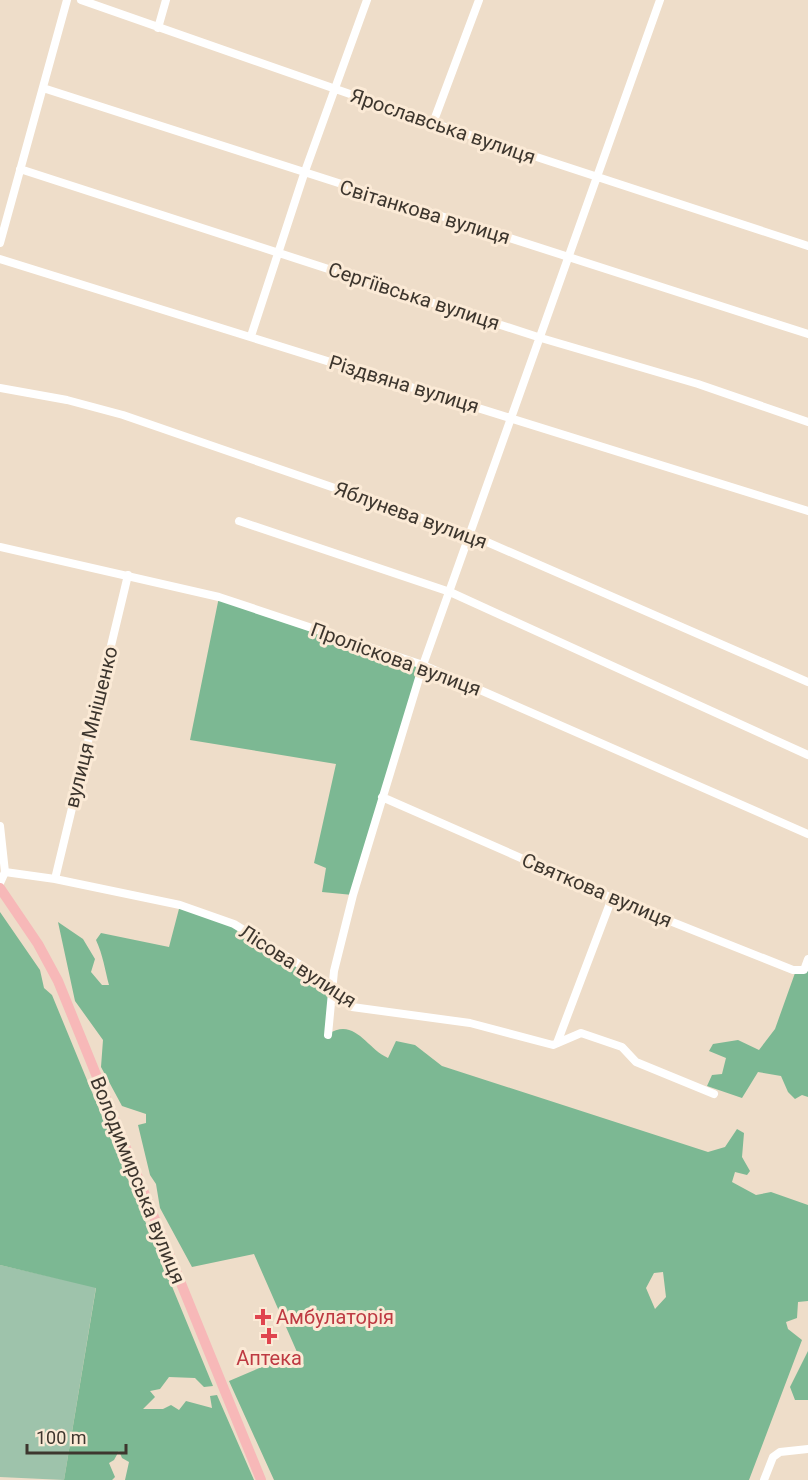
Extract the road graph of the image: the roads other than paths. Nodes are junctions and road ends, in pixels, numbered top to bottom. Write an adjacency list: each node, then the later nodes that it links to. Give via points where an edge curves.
1 (67, 0): 8 (street)
2 (81, 0): 7 (street, Ярославська вулиця)
3 (166, 0): 7 (street)
4 (367, 0): 9 (street)
5 (479, 0): 10 (street)
6 (660, 0): 13 (street)
7 (158, 28): 9 (street, Ярославська вулиця)
8 (43, 88): 11 (street); 12 (street, Світанкова вулиця)
9 (333, 89): 10 (street, Ярославська вулиця); 12 (street)
10 (433, 123): 13 (street, Ярославська вулиця)
11 (20, 169): 14 (street); 16 (street, Сергіївська вулиця)
12 (304, 174): 16 (street); 17 (street, Світанкова вулиця)
13 (597, 177): 15 (street, Ярославська вулиця); 17 (street)
14 (0, 243)
15 (808, 246)
16 (278, 252): 20 (street); 21 (street, Сергіївська вулиця)
17 (570, 257): 19 (street, Світанкова вулиця); 21 (street)
18 (0, 260): 20 (street, Різдвяна вулиця)
19 (808, 334)
20 (251, 336): 23 (street, Різдвяна вулиця)
21 (541, 338): 23 (street); 24 (street, Сергіївська вулиця, via 698,384)
22 (0, 388): 27 (street, Яблунева вулиця, via 123,415)
23 (513, 418): 25 (street, Різдвяна вулиця); 27 (street)
24 (808, 422)
25 (808, 511)
26 (239, 521): 30 (street)
27 (471, 535): 30 (street); 32 (street, Яблунева вулиця)
28 (0, 547): 29 (street, Проліскова вулиця)
29 (128, 575): 31 (street, Проліскова вулиця, via 219,597); 38 (street, вулиця Мнішенко)
30 (450, 592): 31 (street); 33 (street)
31 (423, 665): 34 (street); 36 (street, Проліскова вулиця)
32 (808, 682)
33 (808, 755)
34 (382, 797): 41 (street, Святкова вулиця); 43 (street, via 353,895)
35 (0, 826): 37 (street)
36 (808, 834)
37 (5, 872): 38 (street, Лісова вулиця); 39 (street)
38 (55, 879): 43 (street, Лісова вулиця, via 180,905 234,924)
39 (0, 883)
40 (0, 888): 48 (main road, Володимирська вулиця, via 58,981)
41 (612, 898): 42 (street, Святкова вулиця, via 793,970 804,970); 45 (street)
42 (808, 959)
43 (332, 988): 44 (street); 45 (street, Лісова вулиця, via 352,1006 470,1023)
44 (328, 1035)
45 (557, 1043): 46 (street, Лісова вулиця, via 581,1033 622,1047 636,1062)
46 (714, 1094)
47 (808, 1449): 49 (street, via 780,1452 773,1457)
48 (261, 1480)
49 (764, 1480)

